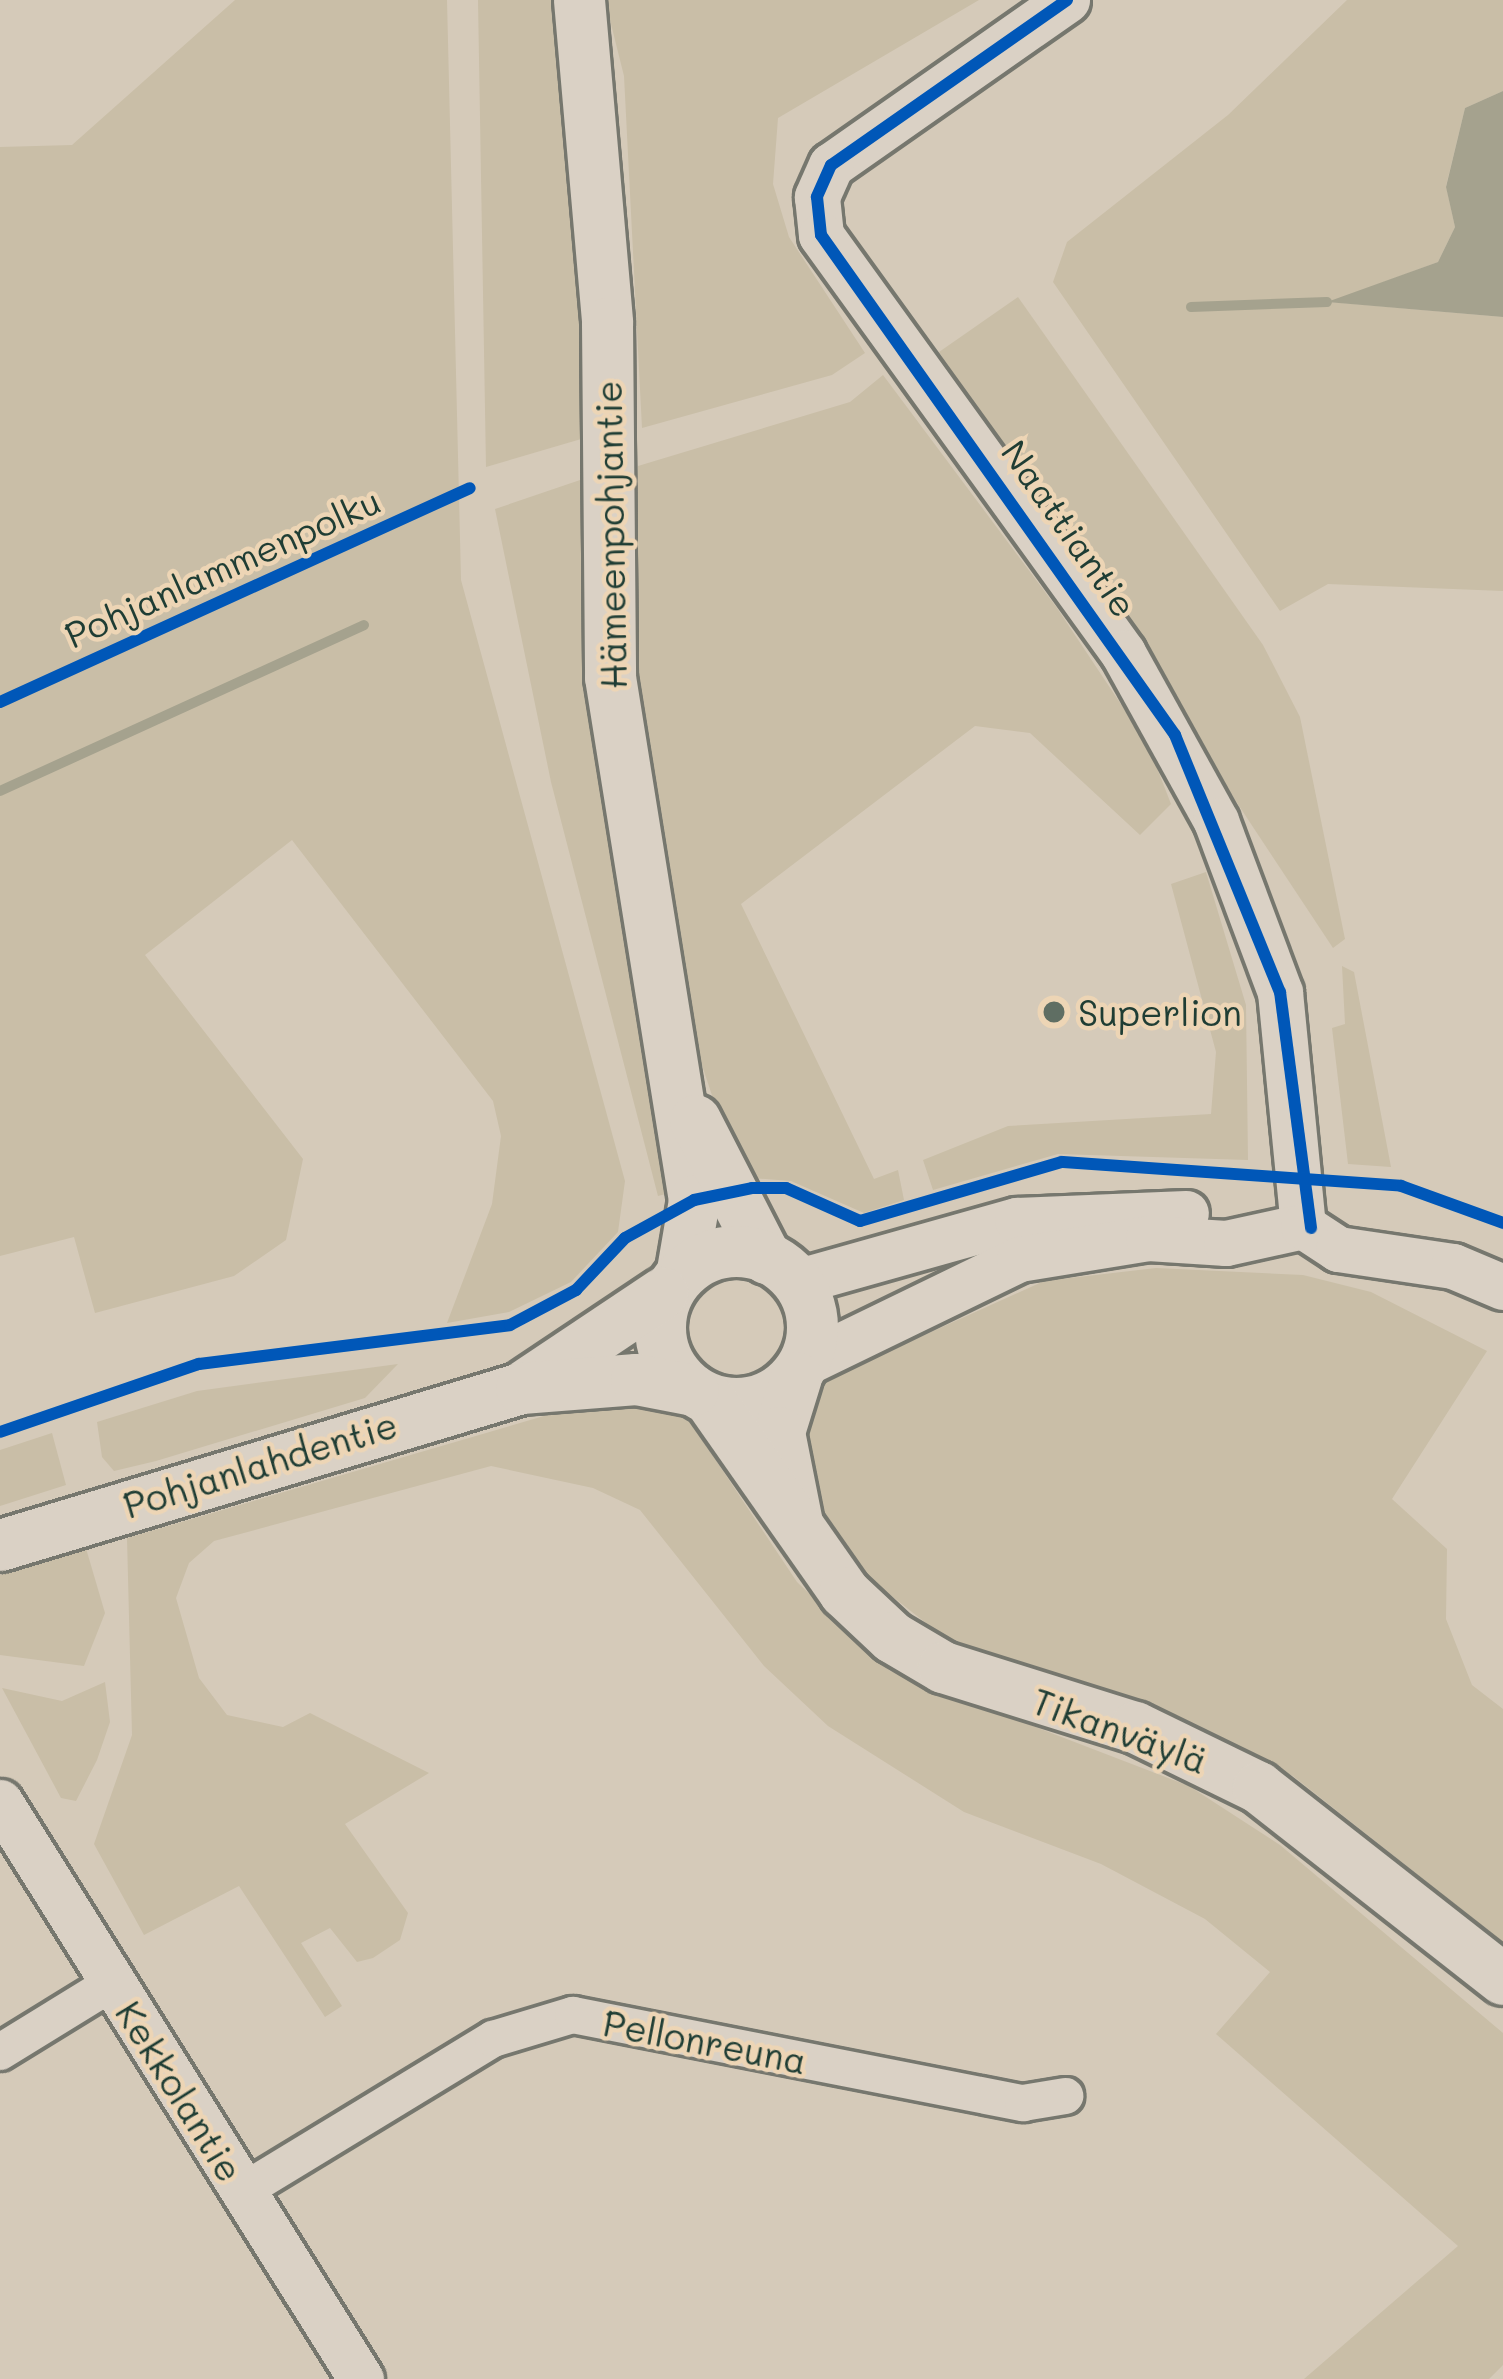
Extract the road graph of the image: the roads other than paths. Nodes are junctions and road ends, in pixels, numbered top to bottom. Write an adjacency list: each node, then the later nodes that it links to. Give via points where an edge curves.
1 (579, 0): 3 (main road, Hämeenpohjantie, via 607,323 610,676)
2 (1067, 0): 4 (street, Naattiantie, via 831,165 817,197 821,235 1123,653 1216,821 1280,992)
3 (669, 1068): 6 (main road, Hämeenpohjantie); 7 (main road, Hämeenpohjantie, via 694,1200)
4 (1307, 1227): 5 (street); 8 (street, via 1338,1249 1453,1266)
5 (1250, 1230): 6 (street, via 1228,1216 1063,1215); 9 (street, via 1226,1243 1148,1238 1019,1259)
6 (782, 1270): 7 (main road, via 724,1254); 9 (main road, via 812,1315)
7 (672, 1282): 10 (main road, Pohjanlahdentie); 11 (main road, via 662,1343)
8 (1503, 1287)
9 (802, 1369): 11 (main road, via 741,1403); 12 (main road, Tikanväylä, via 779,1432)
10 (521, 1388): 11 (main road, Pohjanlahdentie, via 636,1378); 13 (main road, Pohjanlahdentie)
11 (701, 1395): 12 (main road, Tikanväylä)
12 (798, 1529): 15 (main road, Tikanväylä, via 892,1637 943,1667 1135,1727 1258,1787)
13 (0, 1546)
14 (0, 1802): 16 (street, Kekkolantie)
15 (1503, 1979)
16 (112, 1983): 17 (street); 19 (street, Kekkolantie)
17 (0, 2052)
18 (1065, 2096): 19 (street, Pellonreuna, via 1024,2103 573,2015 493,2039)
19 (242, 2191): 20 (street, Kekkolantie)
20 (361, 2379)

